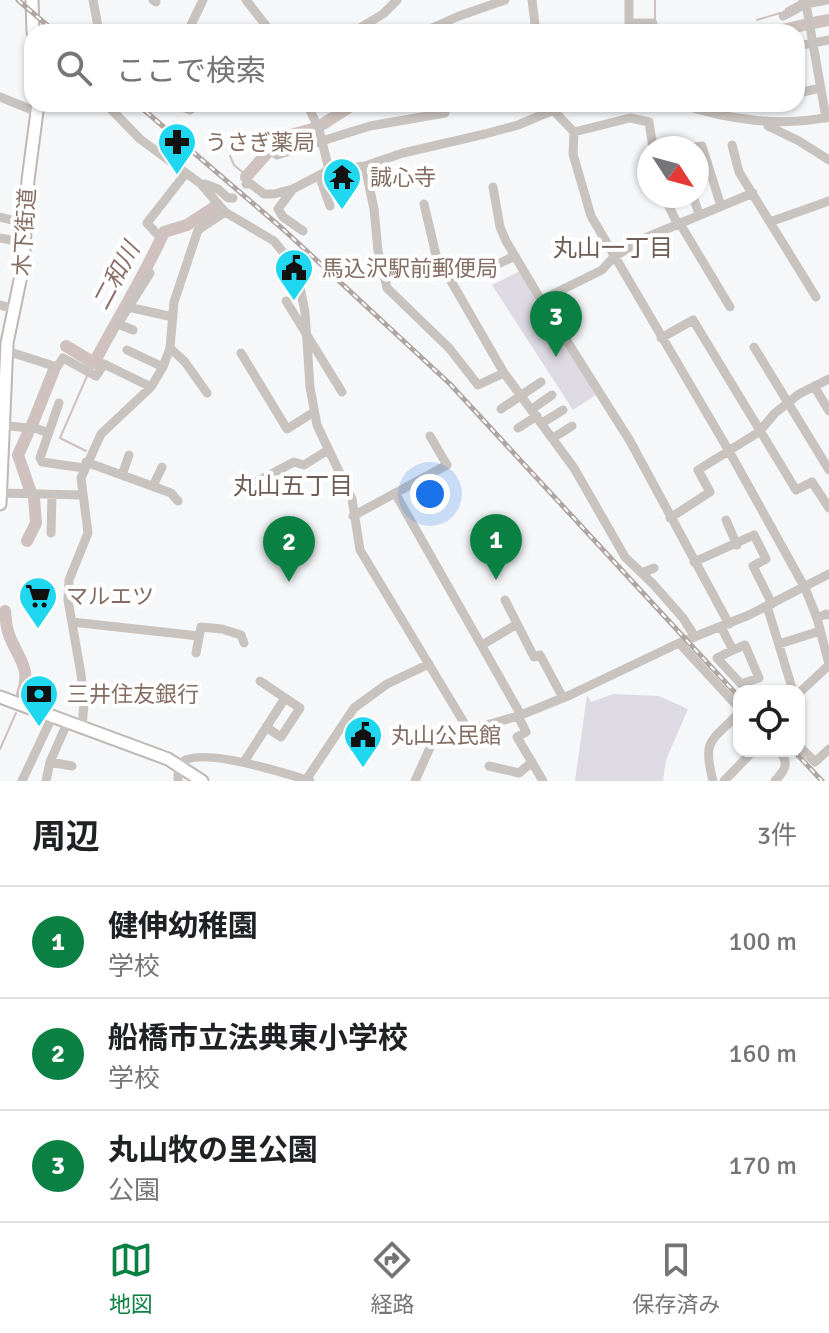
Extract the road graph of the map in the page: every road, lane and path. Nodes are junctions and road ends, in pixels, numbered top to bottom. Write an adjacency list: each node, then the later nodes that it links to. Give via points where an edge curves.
1 (32, 0): 13 (main road)
2 (93, 0): 14 (street)
3 (203, 0): 15 (street)
4 (397, 0): 17 (street)
5 (505, 0): 18 (street)
6 (532, 0): 19 (street)
7 (629, 0): 12 (street, via 629,23)
8 (827, 0): 10 (street)
9 (250, 1): 16 (street)
10 (804, 2): 11 (street); 21 (street)
11 (783, 16)
12 (653, 23)
13 (33, 24)
14 (98, 24)
15 (191, 24)
16 (266, 24)
17 (366, 24)
18 (441, 24)
19 (535, 24)
20 (829, 40): 21 (street)
21 (813, 43): 22 (street); 23 (street)
22 (805, 44)
23 (823, 82): 35 (street)
24 (0, 97): 25 (street)
25 (24, 104)
26 (37, 112): 65 (main road, 木下街道)
27 (114, 112): 46 (street)
28 (311, 112): 39 (street)
29 (542, 112): 43 (street, via 518,125)
30 (551, 112): 37 (street)
31 (718, 112): 34 (street)
32 (741, 112): 34 (street)
33 (445, 113): 39 (street)
34 (742, 117): 36 (street)
35 (827, 118): 36 (street)
36 (767, 121): 42 (street)
37 (574, 132): 38 (street, via 630,118 649,122); 71 (street, via 573,154 589,209)
38 (651, 136)
39 (322, 140): 41 (street, via 277,155); 45 (street)
40 (732, 145): 52 (street, via 739,172)
41 (270, 149)
42 (829, 160)
43 (365, 166): 45 (street); 91 (street, via 387,288 449,348 478,385)
44 (709, 168): 57 (street)
45 (329, 170): 47 (street)
46 (186, 173): 48 (street); 67 (street, via 147,223)
47 (319, 175): 51 (street); 56 (street)
48 (201, 184): 53 (street); 60 (street)
49 (246, 184): 51 (street, via 268,194)
50 (493, 187): 70 (street, via 500,227)
51 (293, 189): 66 (street, via 278,209)
52 (753, 193): 57 (street); 63 (street)
53 (233, 198)
54 (829, 201): 63 (street)
55 (424, 204): 91 (street, via 436,255)
56 (330, 206)
57 (721, 206): 61 (street)
58 (670, 208): 64 (street)
59 (697, 208): 61 (street)
60 (225, 212): 81 (street, via 198,230); 83 (street, via 274,241 290,261 298,277)
61 (699, 214): 64 (street)
62 (0, 217): 65 (street)
63 (770, 222): 74 (street)
64 (678, 223): 71 (street); 79 (street)
65 (27, 224): 69 (main road, 木下街道)
66 (303, 231)
67 (156, 233)
68 (0, 238): 69 (street)
69 (26, 243): 80 (main road, 木下街道)
70 (515, 256): 73 (street); 75 (street)
71 (614, 257): 75 (street, via 602,270); 84 (street)
72 (150, 273): 78 (street)
73 (472, 276)
74 (816, 297)
75 (541, 300): 131 (street, via 630,441)
76 (286, 301): 83 (street)
77 (0, 305): 80 (street)
78 (128, 307): 81 (street); 82 (street, via 118,324)
79 (730, 307)
80 (15, 309): 85 (main road, 木下街道)
81 (173, 317): 87 (street)
82 (133, 330)
83 (307, 336): 96 (street); 105 (street)
84 (661, 338): 110 (street, via 693,320); 115 (street)
85 (5, 345): 95 (street, via 57,367 63,358 96,376 104,364); 107 (main road, 木下街道)
86 (754, 347): 101 (street)
87 (170, 348): 90 (street); 97 (street)
88 (127, 350): 90 (street)
89 (241, 353): 105 (street, via 287,429)
90 (163, 367): 95 (street)
91 (504, 373): 98 (street)
92 (829, 379): 94 (street)
93 (541, 382): 98 (street)
94 (814, 386): 101 (street); 104 (street)
95 (151, 387): 117 (street, via 101,434)
96 (342, 392)
97 (207, 393)
98 (521, 394): 102 (street); 106 (street)
99 (552, 395): 106 (street)
100 (59, 403): 111 (street)
101 (786, 404): 110 (street); 119 (street)
102 (501, 409)
103 (563, 410): 106 (street)
104 (829, 411)
105 (314, 412): 114 (street)
106 (537, 416): 109 (street); 113 (street)
107 (2, 425): 111 (street); 123 (main road, 木下街道)
108 (572, 426): 113 (street)
109 (518, 428)
110 (759, 432): 115 (street); 129 (street, via 796,490 812,482)
111 (48, 433): 117 (street, via 42,462)
112 (430, 436): 124 (street, via 447,465)
113 (553, 438): 137 (street, via 625,557)
114 (328, 450): 122 (street); 130 (street, via 352,499)
115 (729, 451): 131 (street, via 698,470 710,492); 139 (street)
116 (129, 455): 120 (street)
117 (85, 465): 120 (street); 126 (street)
118 (162, 467): 121 (street)
119 (829, 470)
120 (122, 475): 121 (street)
121 (153, 486): 127 (street)
122 (243, 489)
123 (1, 493): 125 (street); 128 (main road, 木下街道)
124 (395, 493): 130 (street); 153 (street)
125 (52, 495): 126 (street); 133 (street)
126 (81, 495): 144 (street, via 88,533 68,587)
127 (178, 501)
128 (0, 504)
129 (829, 508)
130 (353, 516): 156 (street, via 360,550)
131 (670, 518): 135 (street)
132 (726, 520): 134 (street)
133 (51, 533)
134 (737, 545): 135 (street); 141 (street, via 754,535 766,559 753,566)
135 (694, 562): 146 (street)
136 (654, 568): 137 (street)
137 (642, 573): 149 (street)
138 (829, 574): 139 (street)
139 (805, 588): 141 (street); 143 (street)
140 (505, 600): 145 (street)
141 (770, 605): 146 (street); 152 (street)
142 (829, 615): 143 (street)
143 (817, 618): 147 (street)
144 (72, 622): 148 (street); 169 (street, via 84,704)
145 (517, 624): 153 (street); 163 (street)
146 (725, 625): 149 (street); 154 (street)
147 (820, 631): 152 (street); 157 (street)
148 (199, 636): 150 (street, via 201,627 222,629 241,635); 155 (street)
149 (695, 637): 151 (street)
150 (244, 643)
151 (679, 643): 163 (street); 164 (street)
152 (779, 644): 159 (street)
153 (482, 645): 166 (street)
154 (733, 650): 154 (street, via 745,645 759,678 741,684 717,658)
155 (196, 653)
156 (429, 664): 171 (street); 182 (street, via 387,684 354,708)
157 (829, 664): 160 (street)
158 (260, 681): 162 (street)
159 (791, 685)
160 (805, 687)
161 (0, 697): 165 (main road)
162 (285, 698): 170 (street); 170 (street, via 300,708 281,737)
163 (563, 698): 166 (street)
164 (733, 704)
165 (53, 715): 168 (main road); 183 (street)
166 (520, 716): 171 (street); 178 (street, via 526,732 517,737)
167 (733, 718): 189 (street, via 708,748)
168 (68, 721): 169 (main road); 176 (street)
169 (82, 726): 179 (main road)
170 (266, 727): 177 (street)
171 (469, 731): 187 (street, via 433,741)
172 (829, 749): 173 (street, via 815,762)
173 (805, 752)
174 (747, 757): 190 (street)
175 (784, 757): 191 (street, via 784,772)
176 (50, 762): 180 (street); 184 (street)
177 (244, 762): 179 (street, via 205,757); 182 (street)
178 (532, 762): 181 (street, via 519,773); 188 (street)
179 (179, 765): 185 (street); 186 (main road)
180 (72, 766)
181 (489, 766)
182 (308, 780)
183 (22, 781)
184 (46, 781)
185 (178, 781)
186 (202, 781)
187 (415, 781)
188 (543, 781)
189 (713, 781)
190 (724, 781)
191 (775, 781)

